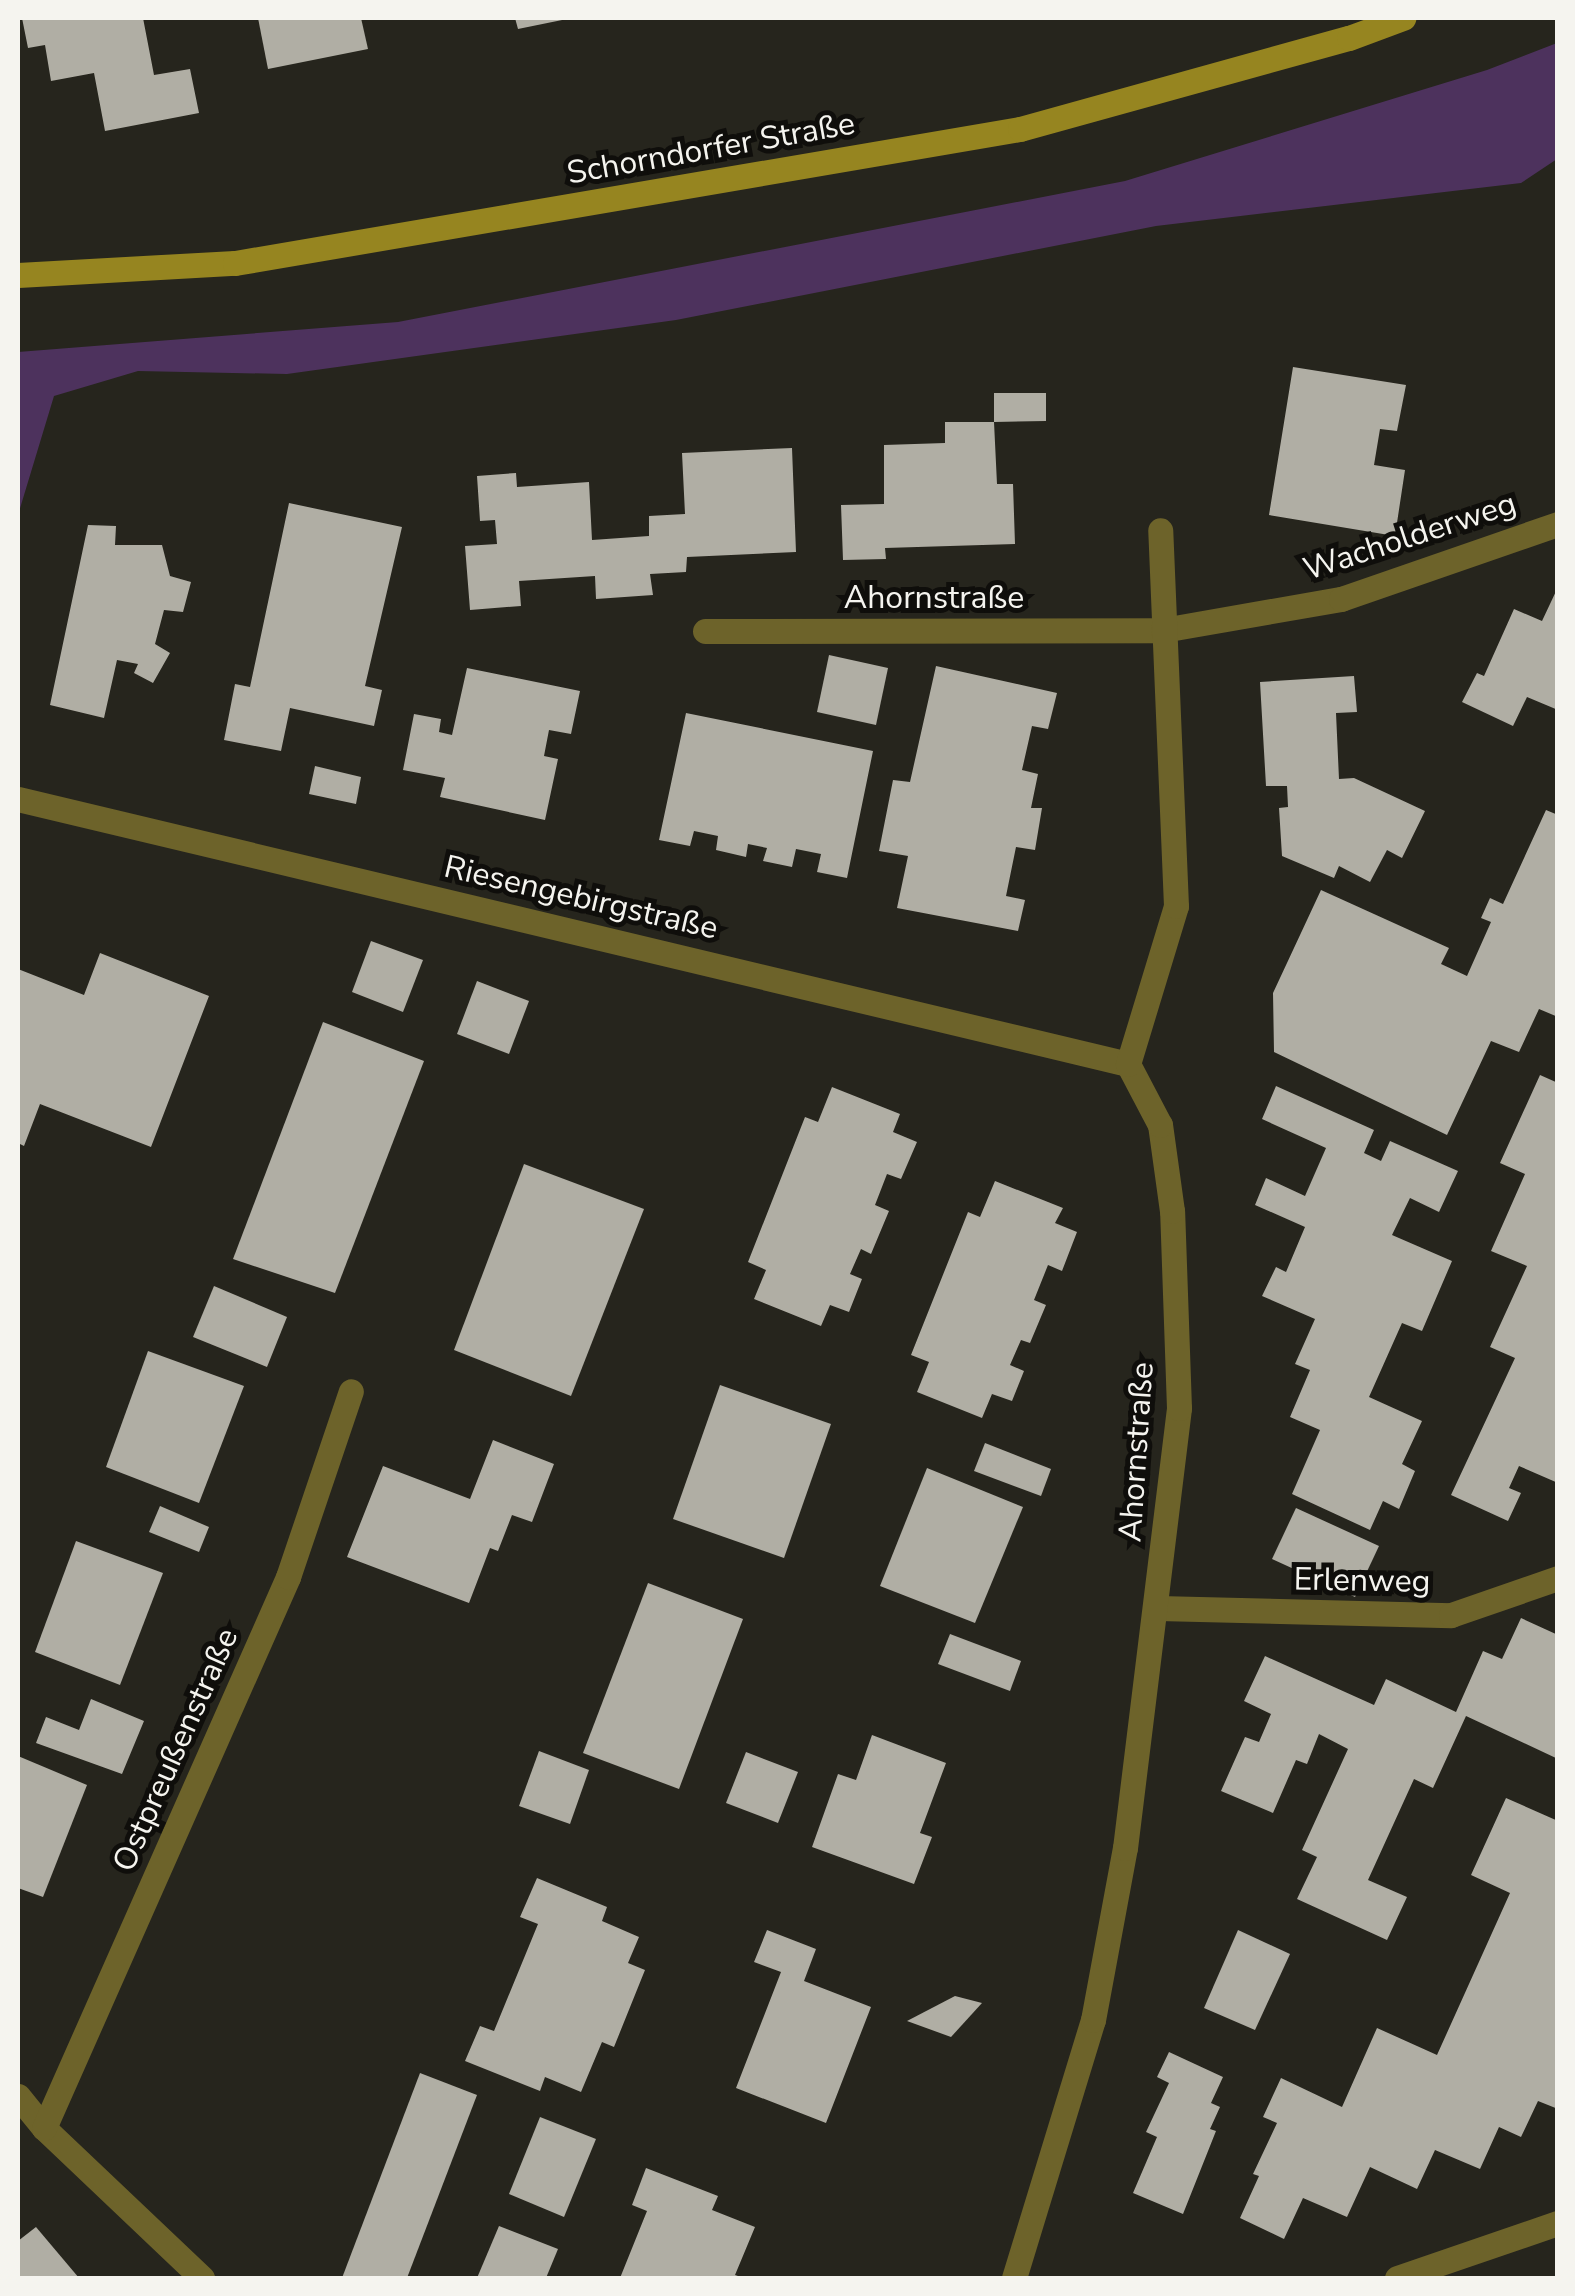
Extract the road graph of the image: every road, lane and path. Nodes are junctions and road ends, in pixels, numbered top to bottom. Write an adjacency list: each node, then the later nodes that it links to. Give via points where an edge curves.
1 (1403, 18): 2 (street, Schorndorfer Straße, via 1020,129 236,263)
2 (18, 275)
3 (1558, 524): 5 (street, Wacholderweg, via 1342,599)
4 (1160, 530): 5 (street)
5 (1162, 630): 6 (street, Ahornstraße); 8 (street, via 1176,906)
6 (705, 631)
7 (18, 799): 8 (street, Riesengebirgstraße)
8 (1128, 1064): 11 (street, Ahornstraße, via 1160,1125 1172,1211 1179,1408)
9 (351, 1391): 13 (street, Ostpreußenstraße, via 288,1578)
10 (1558, 1578): 11 (street, Erlenweg, via 1451,1616)
11 (1158, 1608): 16 (street, Ahornstraße, via 1126,1848 1093,2020)
12 (18, 2096): 13 (street)
13 (44, 2128): 15 (street)
14 (1558, 2223): 17 (street)
15 (202, 2278)
16 (1014, 2278)
17 (1397, 2278)

